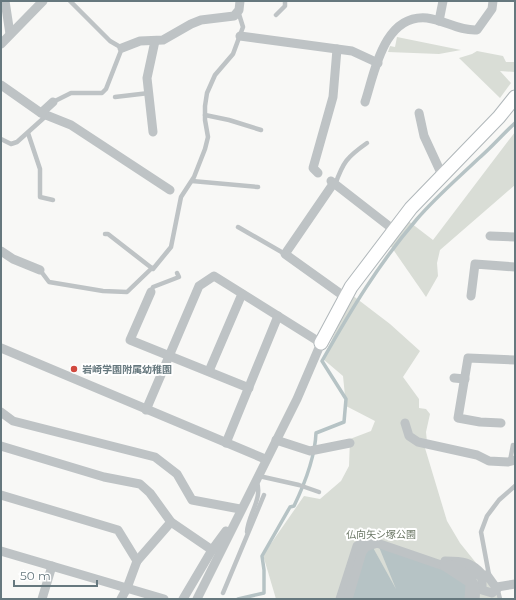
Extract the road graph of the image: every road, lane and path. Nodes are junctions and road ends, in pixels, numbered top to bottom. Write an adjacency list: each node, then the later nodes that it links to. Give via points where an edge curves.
1 (5, 1): 11 (street)
2 (43, 1): 11 (street)
3 (70, 1): 15 (lane, via 110,41)
4 (240, 1): 8 (street)
5 (284, 1): 9 (lane, via 285,6)
6 (443, 1): 10 (street)
7 (493, 1): 10 (street, via 492,9 477,30 458,28)
8 (238, 11): 12 (lane, via 243,27); 13 (street, via 234,16 201,20 163,40)
9 (276, 16)
10 (440, 21): 17 (street, via 426,18 407,21 392,32)
11 (10, 34): 14 (street)
12 (240, 36): 16 (street); 26 (lane, via 233,54 215,75 208,93)
13 (154, 41): 15 (street, via 140,42); 19 (street, via 147,78)
14 (1, 44)
15 (122, 48): 22 (lane, via 106,89 102,93 71,93)
16 (337, 49): 17 (street, via 352,51); 32 (street, via 333,97 313,168)
17 (378, 63): 23 (street)
18 (1, 85): 25 (street)
19 (150, 93): 20 (lane); 28 (street)
20 (115, 97)
21 (515, 97): 33 (street, via 499,117)
22 (53, 102): 25 (street)
23 (365, 102)
24 (419, 113): 33 (street, via 424,136)
25 (44, 114): 29 (lane); 37 (street, via 71,125)
26 (205, 115): 27 (lane); 34 (lane, via 208,137)
27 (261, 130)
28 (153, 132)
29 (28, 133): 30 (lane, via 11,144); 38 (lane, via 40,169 40,197)
30 (1, 139)
31 (367, 143): 35 (lane, via 352,154)
32 (318, 173)
33 (442, 174): 40 (street)
34 (192, 181): 36 (lane); 47 (lane, via 181,197 171,247 162,260)
35 (333, 183): 40 (street); 45 (street)
36 (258, 187)
37 (170, 190)
38 (53, 200)
39 (238, 227): 45 (lane)
40 (394, 230): 53 (street)
41 (105, 234): 47 (lane)
42 (490, 236): 43 (street)
43 (515, 237)
44 (1, 251): 48 (street)
45 (285, 254): 53 (street)
46 (515, 267): 52 (street, via 475,264)
47 (152, 268): 48 (lane, via 127,292 103,291 49,282)
48 (40, 270)
49 (177, 273): 50 (lane, via 179,277 153,287)
50 (151, 292): 57 (street, via 130,340)
51 (242, 294): 54 (street); 57 (street, via 214,276 199,286); 59 (street)
52 (471, 296)
53 (345, 297): 55 (street)
54 (278, 316): 55 (street); 62 (street)
55 (321, 343): 67 (street)
56 (1, 348): 63 (street)
57 (168, 356): 59 (street); 63 (street)
58 (515, 360): 61 (street, via 468,358)
59 (209, 371): 62 (street)
60 (454, 378): 61 (street)
61 (465, 379): 66 (street, via 458,418)
62 (249, 388): 68 (street)
63 (146, 410): 68 (street)
64 (1, 412): 79 (street, via 14,421 155,457 177,474 192,500)
65 (405, 423): 73 (street, via 409,436 418,442 476,455 489,461)
66 (501, 423)
67 (276, 440): 69 (street, via 313,451); 72 (street)
68 (226, 443): 72 (street)
69 (350, 443)
70 (513, 445): 73 (lane)
71 (1, 446): 80 (street, via 104,477 140,484 150,493)
72 (265, 459): 74 (street)
73 (513, 460)
74 (256, 477): 76 (lane, via 299,485); 79 (street); 81 (lane, via 259,495 248,521)
75 (515, 486): 90 (lane, via 499,500 487,516 481,532)
76 (319, 492)
77 (1, 495): 84 (street, via 118,530)
78 (264, 495): 81 (lane)
79 (239, 511): 82 (street); 95 (street)
80 (171, 522): 82 (street); 84 (street)
81 (247, 534): 89 (lane)
82 (212, 550): 94 (street)
83 (1, 551): 86 (street)
84 (137, 560): 88 (street)
85 (447, 564): 90 (street, via 459,561 473,565 483,575 487,575 497,589); 96 (street, via 378,539 370,539 357,546); 97 (street, via 377,543 371,544 362,552); 98 (street, via 470,583); 99 (street, via 475,584)
86 (52, 566): 88 (street); 91 (street)
87 (515, 584): 90 (street)
88 (127, 588): 92 (street); 93 (street)
89 (223, 593)
90 (494, 593): 100 (lane)
91 (42, 599)
92 (121, 599)
93 (164, 599)
94 (183, 599)
95 (197, 599)
96 (340, 599)
97 (348, 599)
98 (470, 599)
99 (475, 599)
100 (500, 599)

